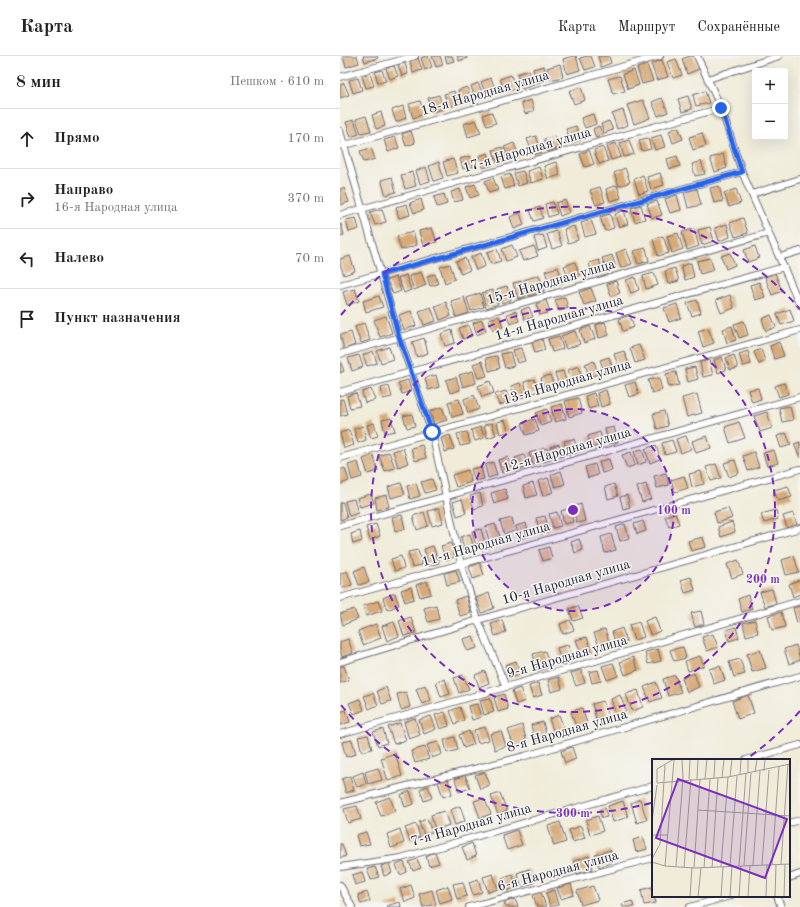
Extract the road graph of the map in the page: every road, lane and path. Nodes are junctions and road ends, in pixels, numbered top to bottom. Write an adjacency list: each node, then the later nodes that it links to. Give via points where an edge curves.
1 (415, 56): 5 (street)
2 (660, 56): 9 (street, 18-я Народная улица)
3 (698, 56): 6 (street)
4 (779, 56): 6 (street)
5 (340, 77)
6 (708, 79): 7 (street)
7 (721, 108): 10 (street); 13 (street, 17-я Народная улица)
8 (340, 131): 9 (street)
9 (342, 145): 13 (street)
10 (742, 172): 12 (street); 19 (street)
11 (800, 179): 12 (street)
12 (752, 194): 15 (street)
13 (362, 209): 14 (street, 17-я Народная улица); 19 (street)
14 (340, 215)
15 (768, 233): 17 (street); 23 (street, 15-я Народная улица)
16 (800, 251): 17 (street)
17 (780, 257): 18 (street)
18 (784, 267): 21 (street); 25 (street, 14-я Народная улица)
19 (382, 274): 20 (street); 23 (street)
20 (340, 286)
21 (800, 305)
22 (800, 330): 28 (street, 13-я Народная улица)
23 (399, 337): 24 (street, 15-я Народная улица); 25 (street)
24 (340, 354)
25 (411, 372): 26 (street, 14-я Народная улица); 28 (street)
26 (340, 392)
27 (800, 397): 31 (street, 12-я Народная улица)
28 (432, 432): 29 (street, 13-я Народная улица); 31 (street)
29 (340, 458)
30 (800, 469): 34 (street, 11-я Народная улица)
31 (446, 496): 32 (street, 12-я Народная улица); 34 (street)
32 (340, 526)
33 (800, 528): 37 (street, 10-я Народная улица)
34 (461, 564): 35 (street, 11-я Народная улица); 37 (street)
35 (340, 598)
36 (800, 601): 40 (street, 9-я Народная улица)
37 (478, 620): 38 (street, 10-я Народная улица); 40 (street)
38 (340, 662)
39 (800, 676): 45 (street, 8-я Народная улица, via 525,756)
40 (506, 687): 41 (street, 9-я Народная улица)
41 (340, 734)
42 (800, 745): 43 (street)
43 (750, 759)
44 (652, 786): 49 (street, 7-я Народная улица, via 401,858)
45 (340, 803)
46 (800, 820): 47 (street)
47 (790, 822)
48 (652, 858): 56 (street, 6-я Народная улица)
49 (340, 868)
50 (800, 874): 51 (street)
51 (790, 878)
52 (340, 884): 55 (street)
53 (726, 897): 57 (street)
54 (776, 897): 58 (street)
55 (352, 907)
56 (469, 907)
57 (690, 907)
58 (781, 907)

